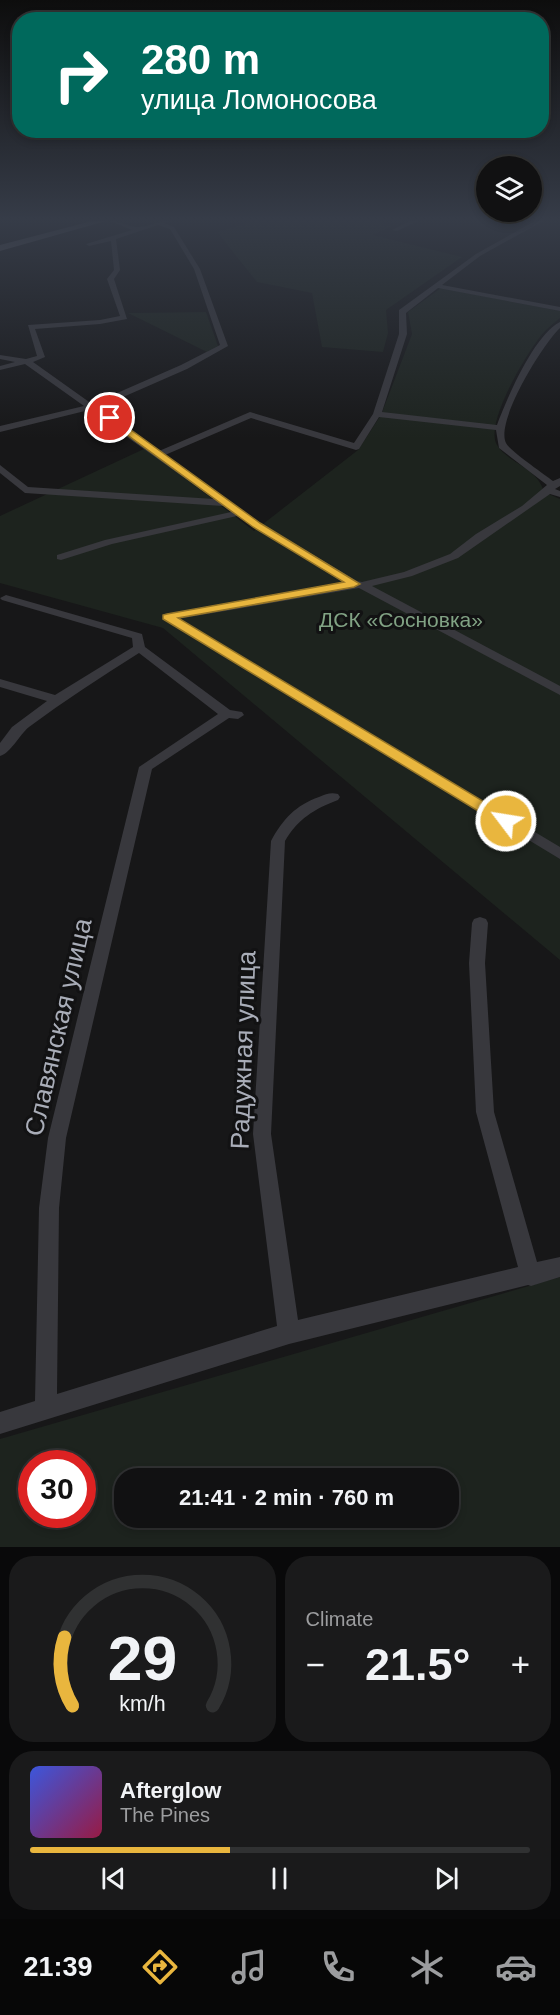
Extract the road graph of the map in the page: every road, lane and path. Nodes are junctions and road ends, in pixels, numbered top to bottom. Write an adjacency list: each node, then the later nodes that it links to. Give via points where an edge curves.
1 (115, 293): 8 (street, via 124,316 100,322 31,327 41,357)
2 (205, 293): 10 (street, via 224,346)
3 (427, 293): 11 (street, via 402,312 403,334)
4 (475, 293): 5 (street)
5 (560, 309)
6 (560, 324): 12 (street, via 546,337 512,394)
7 (0, 357): 8 (street)
8 (27, 361): 9 (street); 10 (street)
9 (0, 368)
10 (94, 406): 13 (street); 14 (street)
11 (377, 414): 12 (street); 14 (street, via 356,447 250,415)
12 (501, 428): 16 (street, via 502,446)
13 (0, 429)
14 (160, 454): 18 (street)
15 (0, 468): 18 (street, via 26,490)
16 (556, 483): 17 (street, via 548,490); 21 (street, via 454,556 408,574)
17 (560, 494)
18 (226, 503): 19 (street)
19 (238, 513): 20 (street); 21 (street)
20 (61, 557)
21 (358, 584): 25 (street); 29 (street, via 167,617)
22 (6, 598): 23 (street, via 138,636)
23 (139, 648): 26 (street); 34 (street, Славянская улица, via 232,715 146,767 57,1138 49,1208)
24 (0, 683): 26 (street)
25 (560, 691)
26 (57, 700): 27 (street, via 17,730)
27 (0, 753)
28 (333, 797): 33 (street, Радужная улица, via 305,807 288,822 278,841 262,1134)
29 (560, 854)
30 (480, 923): 32 (street, via 477,963 485,1112)
31 (560, 1267): 32 (street)
32 (531, 1276): 33 (street)
33 (289, 1333): 34 (street)
34 (46, 1410): 35 (street)
35 (0, 1423)

